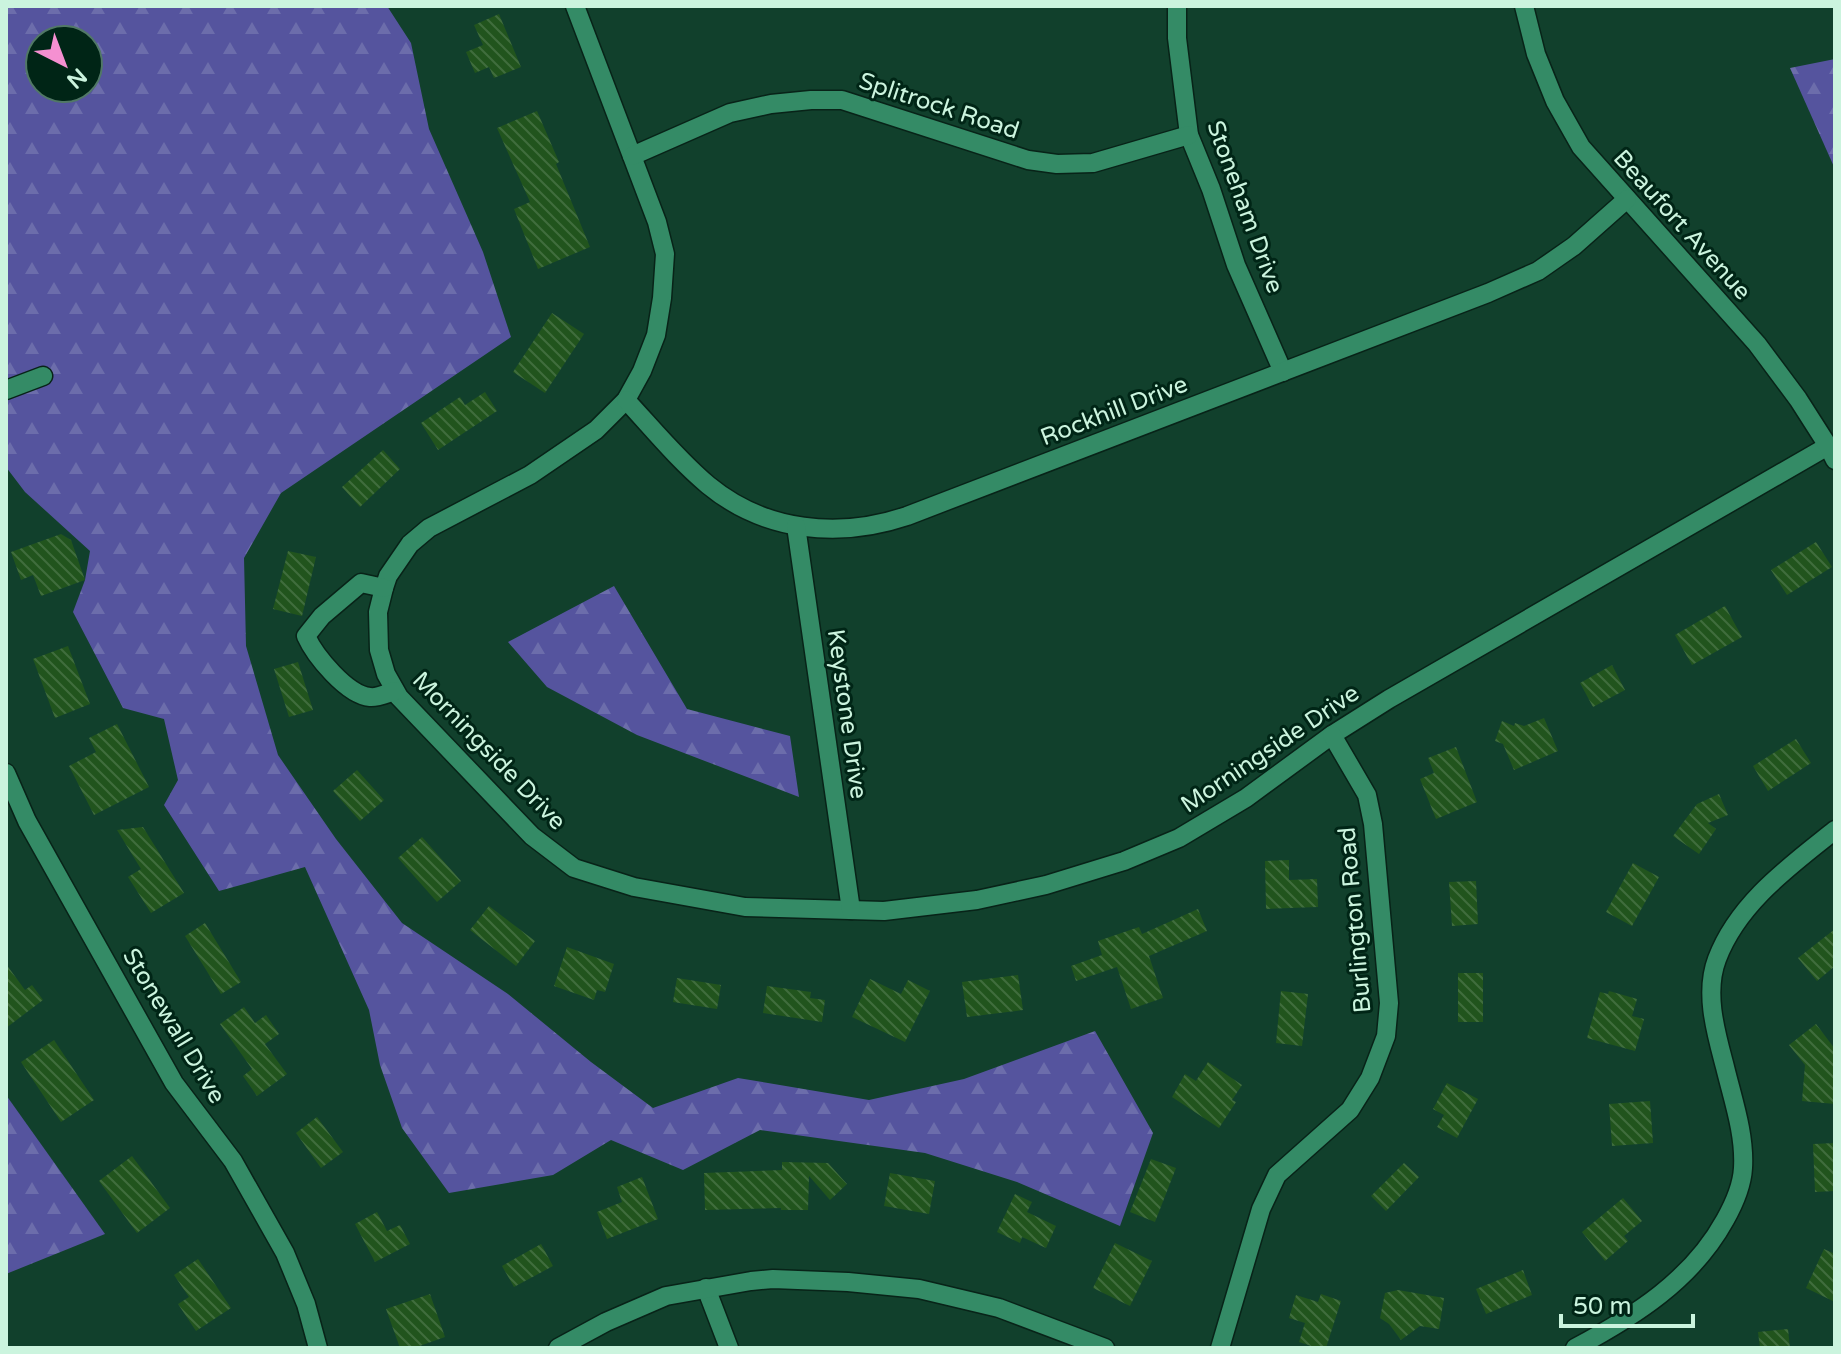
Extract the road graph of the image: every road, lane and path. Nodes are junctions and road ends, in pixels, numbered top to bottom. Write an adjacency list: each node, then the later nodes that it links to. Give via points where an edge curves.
1 (575, 6): 5 (street, Morningside Drive)
2 (1177, 6): 4 (street, Stoneham Drive)
3 (1524, 6): 6 (street, Beaufort Avenue, via 1555,101 1581,147)
4 (1189, 135): 5 (street, Splitrock Road, via 1093,163 1057,164 1028,160 842,100 811,100 730,113); 7 (street, Stoneham Drive, via 1236,265)
5 (632, 156): 10 (street, Morningside Drive, via 665,254 656,335)
6 (1627, 199): 7 (street, Rockhill Drive, via 1538,271); 11 (street, Beaufort Avenue, via 1757,344)
7 (1283, 372): 12 (street, Rockhill Drive, via 887,523 825,530)
8 (43, 376): 9 (street)
9 (6, 390)
10 (626, 400): 12 (street, Rockhill Drive, via 710,486 745,509); 13 (street, Morningside Drive, via 596,430 530,475 429,528 402,554)
11 (1832, 453): 15 (street, Morningside Drive)
12 (796, 526): 18 (street, Keystone Drive)
13 (384, 588): 14 (street, Morningside Drive, via 377,638); 14 (street, via 361,583 306,636 351,690 371,697)
14 (395, 691): 18 (street, Morningside Drive, via 532,836 574,868 634,887 745,907)
15 (1332, 735): 18 (street, Morningside Drive, via 1246,798 1179,838 1124,861 977,900); 24 (street, Burlington Road, via 1367,795 1373,824 1389,1003 1386,1036 1350,1110 1277,1175 1261,1209)
16 (6, 773): 20 (street, Stonewall Drive, via 27,821 174,1083 233,1161 285,1253)
17 (1835, 830): 25 (street, via 1747,908 1716,961 1715,1027 1742,1138 1743,1170 1734,1203 1700,1259 1677,1281 1647,1307)
18 (851, 910)
19 (706, 1288): 21 (street, via 666,1296); 22 (street); 23 (street, via 773,1279 919,1289 999,1308)
20 (318, 1348)
21 (558, 1348)
22 (729, 1348)
23 (1105, 1348)
24 (1220, 1348)
25 (1575, 1348)

